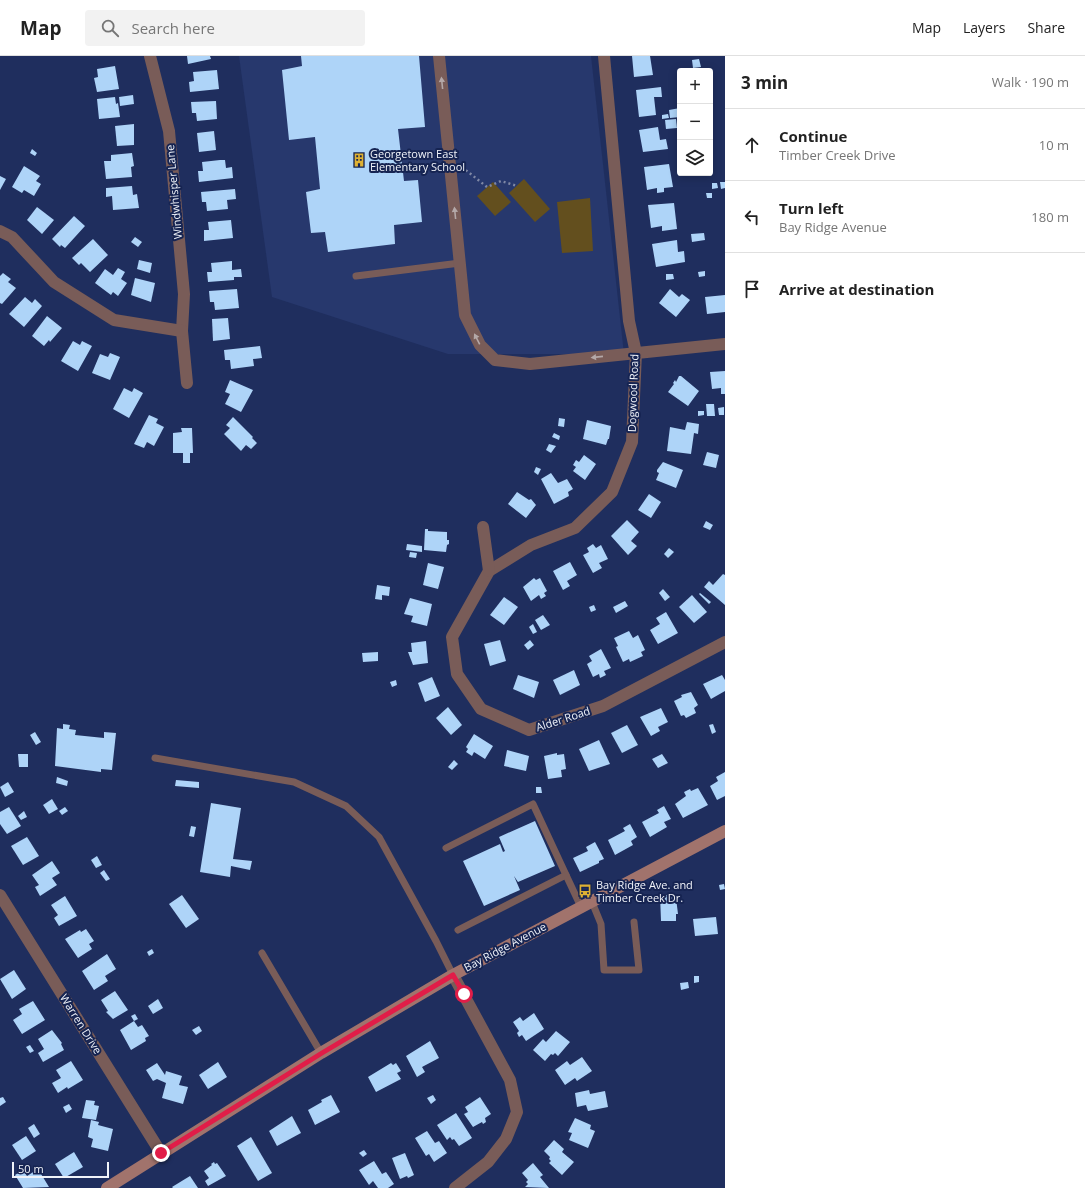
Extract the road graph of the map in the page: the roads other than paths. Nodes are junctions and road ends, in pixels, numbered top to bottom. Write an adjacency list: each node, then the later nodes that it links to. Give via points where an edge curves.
1 (150, 56): 7 (street, Windwhisper Lane, via 169,131 184,294)
2 (439, 56): 5 (street, one-way to 2)
3 (604, 56): 9 (street, Dogwood Road, via 629,321)
4 (0, 231): 7 (street, via 12,237 54,282 114,320)
5 (460, 263): 6 (lane); 9 (street, one-way to 5, via 530,364 495,360 480,345 465,315)
6 (356, 276)
7 (182, 331): 10 (street, Windwhisper Lane)
8 (725, 344): 9 (street)
9 (636, 353): 12 (street, Dogwood Road, via 632,442 612,492 575,528 531,545)
10 (187, 382)
11 (483, 527): 12 (street)
12 (489, 571): 13 (street, Dogwood Road)
13 (468, 605): 14 (street, Alder Road, via 452,637 457,674 481,709 529,730 603,706)
14 (725, 642)
15 (155, 758): 24 (lane, via 294,782 346,806 379,837)
16 (725, 831): 20 (main road, Bay Ridge Avenue)
17 (446, 848): 18 (lane, via 533,804)
18 (566, 875): 20 (lane); 22 (lane)
19 (0, 895): 26 (street, Warren Drive)
20 (587, 904): 21 (lane, via 601,924 604,970 639,970); 24 (main road, Bay Ridge Avenue)
21 (634, 922)
22 (458, 930)
23 (262, 953): 25 (lane)
24 (453, 975): 25 (main road, Bay Ridge Avenue); 28 (street, via 510,1080 517,1112 506,1139 488,1162)
25 (322, 1053): 26 (main road, Bay Ridge Avenue)
26 (161, 1153): 27 (main road, Bay Ridge Avenue)
27 (112, 1187)
28 (454, 1188)

